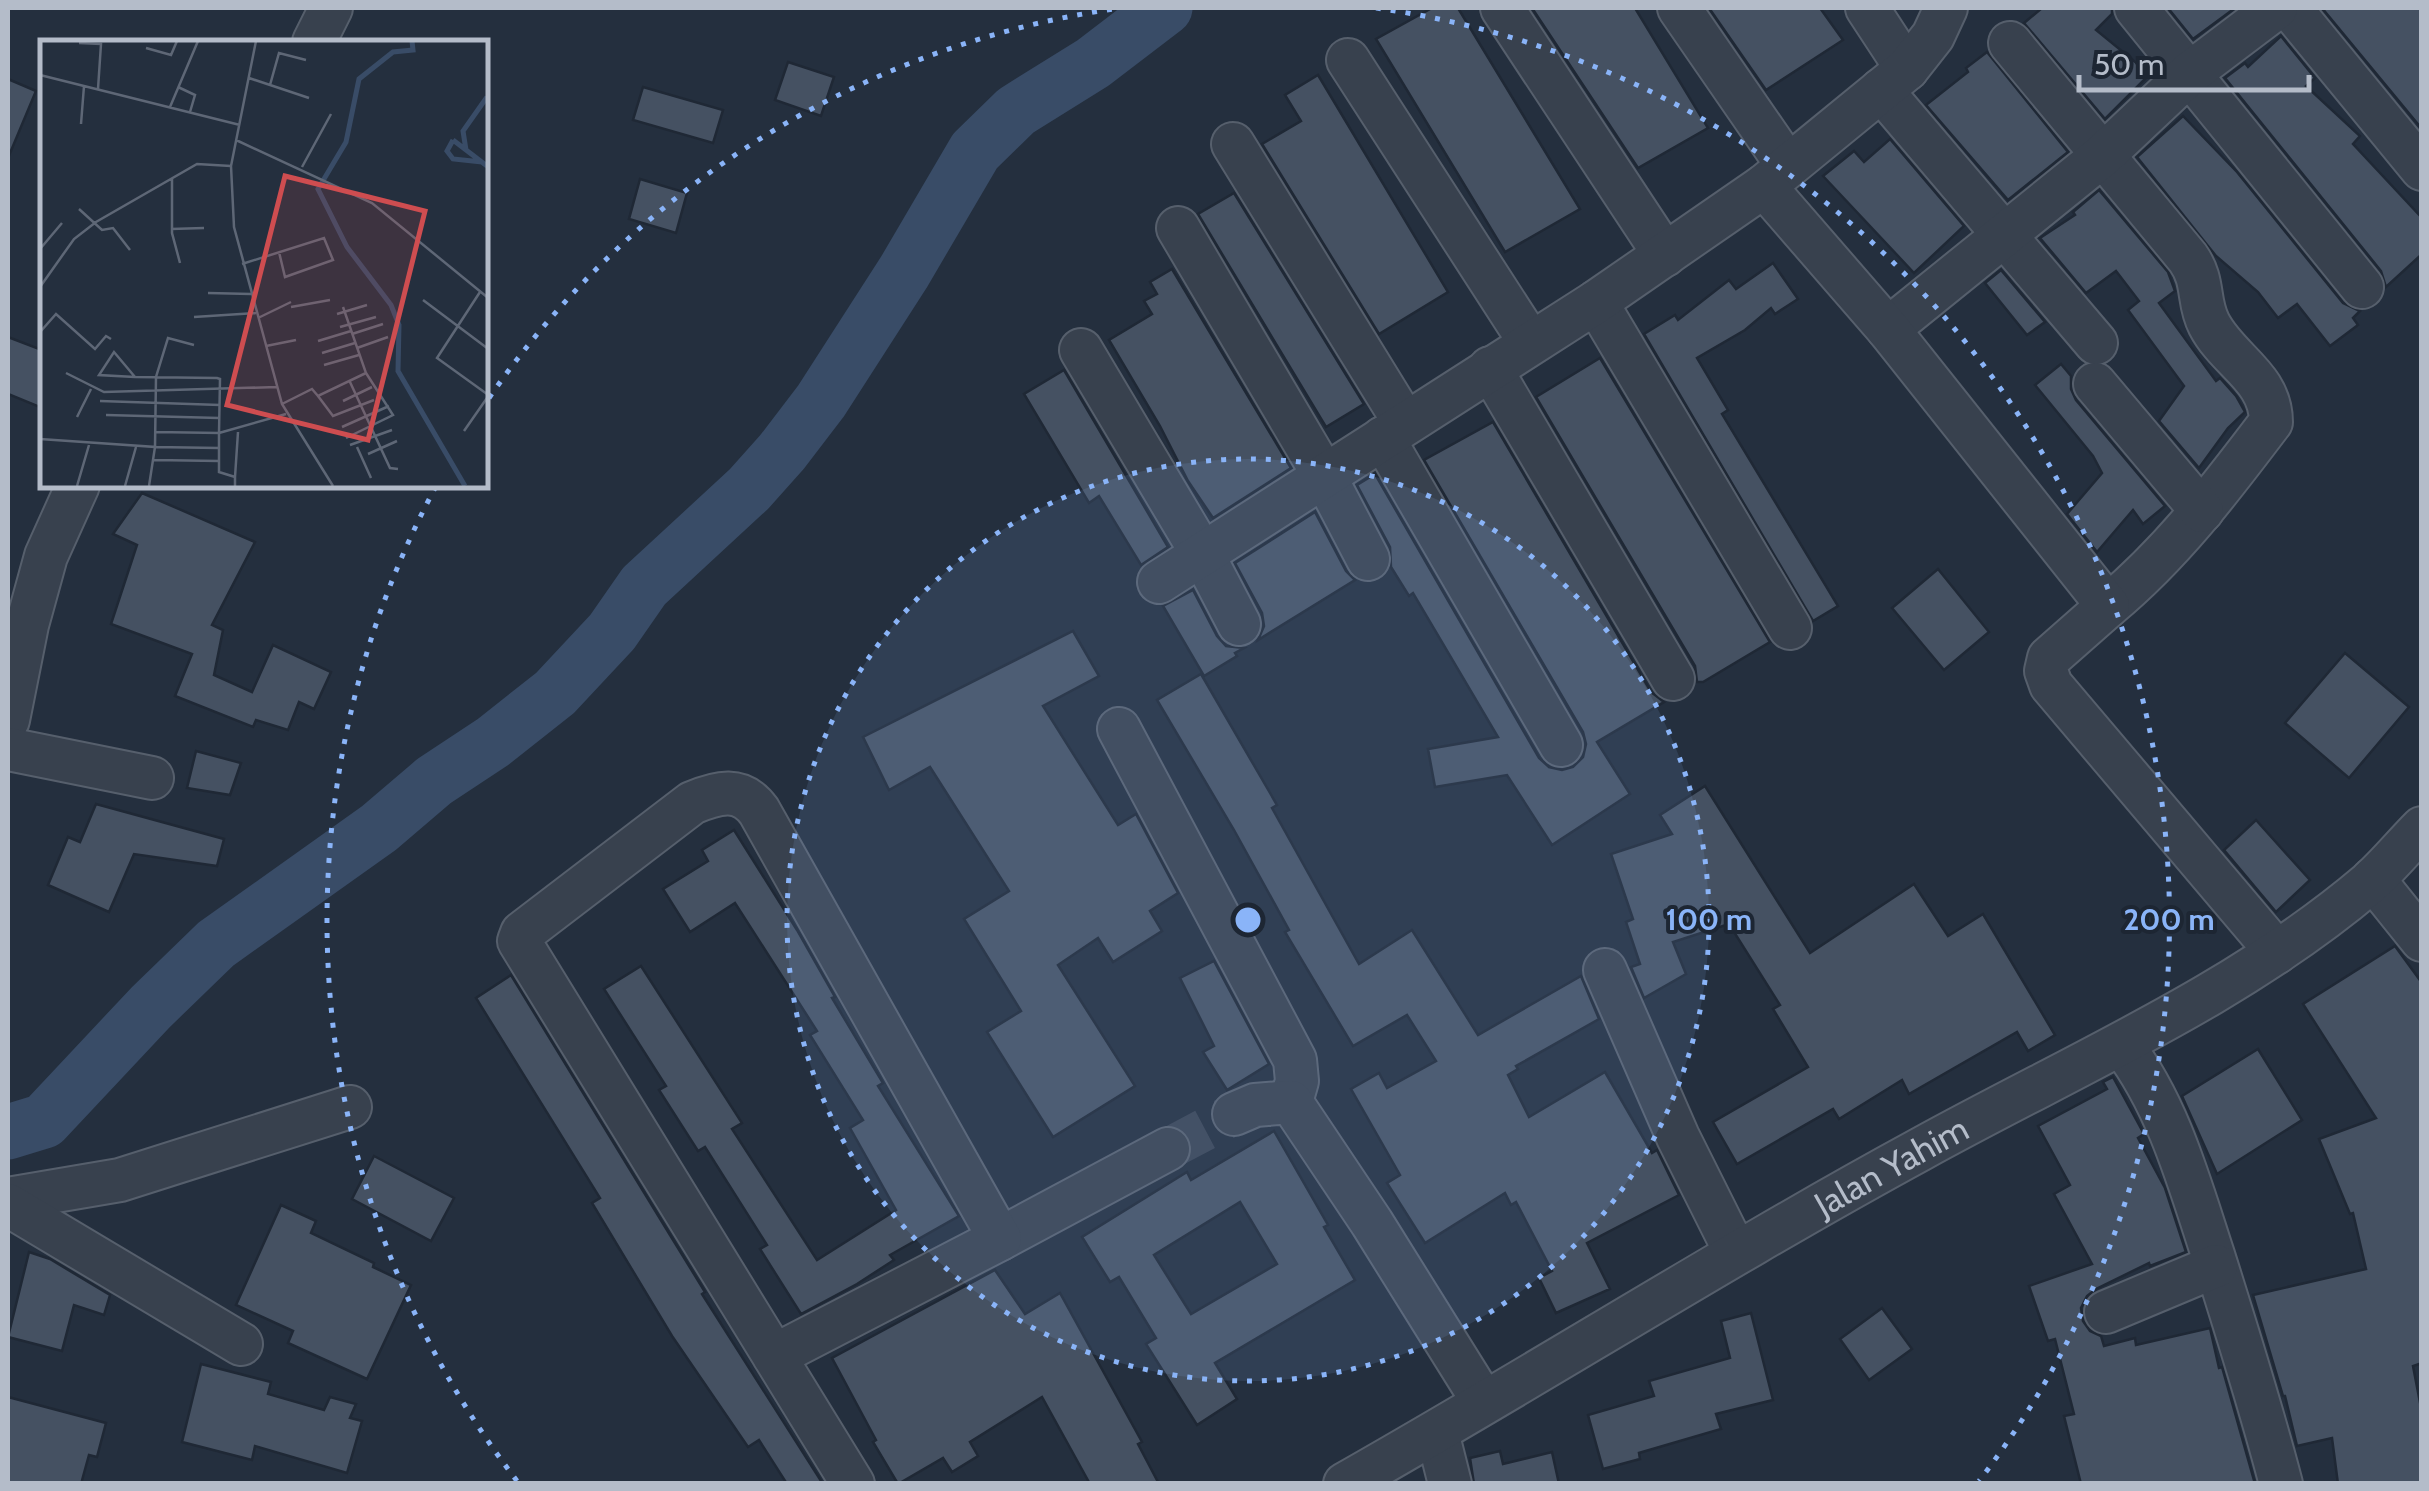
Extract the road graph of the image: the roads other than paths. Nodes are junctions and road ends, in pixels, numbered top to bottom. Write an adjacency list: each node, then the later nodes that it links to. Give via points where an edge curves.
1 (332, 8): 9 (street)
2 (1502, 8): 20 (street)
3 (1680, 8): 17 (street)
4 (1867, 8): 13 (street)
5 (1946, 8): 13 (street, via 1933,36)
6 (2136, 8): 12 (street)
7 (2276, 8): 12 (street)
8 (2290, 8): 16 (street)
9 (315, 40)
10 (2010, 44): 15 (street)
11 (1348, 60): 24 (street)
12 (2190, 74): 15 (street); 21 (street)
13 (1894, 80): 17 (street); 19 (street)
14 (1232, 144): 27 (street)
15 (2102, 156): 19 (street); 30 (street, via 2199,272 2211,328 2268,399 2271,422)
16 (2422, 170)
17 (1776, 176): 20 (street); 23 (street)
18 (1178, 228): 28 (street)
19 (2006, 233): 23 (street); 30 (street)
20 (1665, 255): 22 (street)
21 (2362, 287)
22 (1596, 302): 24 (street); 36 (street)
23 (1888, 329): 34 (street)
24 (1530, 342): 26 (street)
25 (1081, 350): 31 (street)
26 (1490, 368): 27 (street); 37 (street)
27 (1394, 431): 28 (street); 40 (street)
28 (1325, 477): 31 (street); 32 (street)
29 (77, 488): 38 (street, via 46,556)
30 (2202, 511): 34 (street)
31 (1203, 555): 33 (street); 35 (street)
32 (1368, 559)
33 (1159, 582)
34 (2108, 606): 46 (street, via 2050,658 2052,684)
35 (1239, 624)
36 (1790, 628)
37 (1672, 679)
38 (8, 720)
39 (1118, 729): 49 (street, via 1295,1060)
40 (1561, 744)
41 (8, 748): 42 (street)
42 (152, 778)
43 (2422, 828): 44 (street, Jalan Yahim)
44 (2373, 880): 45 (street); 46 (street, Jalan Yahim)
45 (2422, 940)
46 (2277, 952): 48 (street, Jalan Yahim)
47 (1605, 970): 55 (street)
48 (2122, 1045): 55 (street, Jalan Yahim); 56 (street, via 2166,1122)
49 (1292, 1102): 51 (street); 60 (street)
50 (350, 1107): 53 (street, via 120,1180)
51 (1234, 1114)
52 (1168, 1150): 54 (street)
53 (8, 1202): 58 (street)
54 (1000, 1239): 59 (street); 59 (street, via 751,800 716,793 692,803 519,940)
55 (1736, 1253): 60 (street, Jalan Yahim)
56 (2216, 1266): 57 (street); 65 (street)
57 (2106, 1312)
58 (241, 1344)
59 (774, 1356): 62 (street)
60 (1483, 1401): 61 (street, Jalan Yahim)
61 (1437, 1432): 63 (street, Jalan Yahim); 64 (street)
62 (854, 1484)
63 (1346, 1484)
64 (1450, 1484)
65 (2281, 1484)

